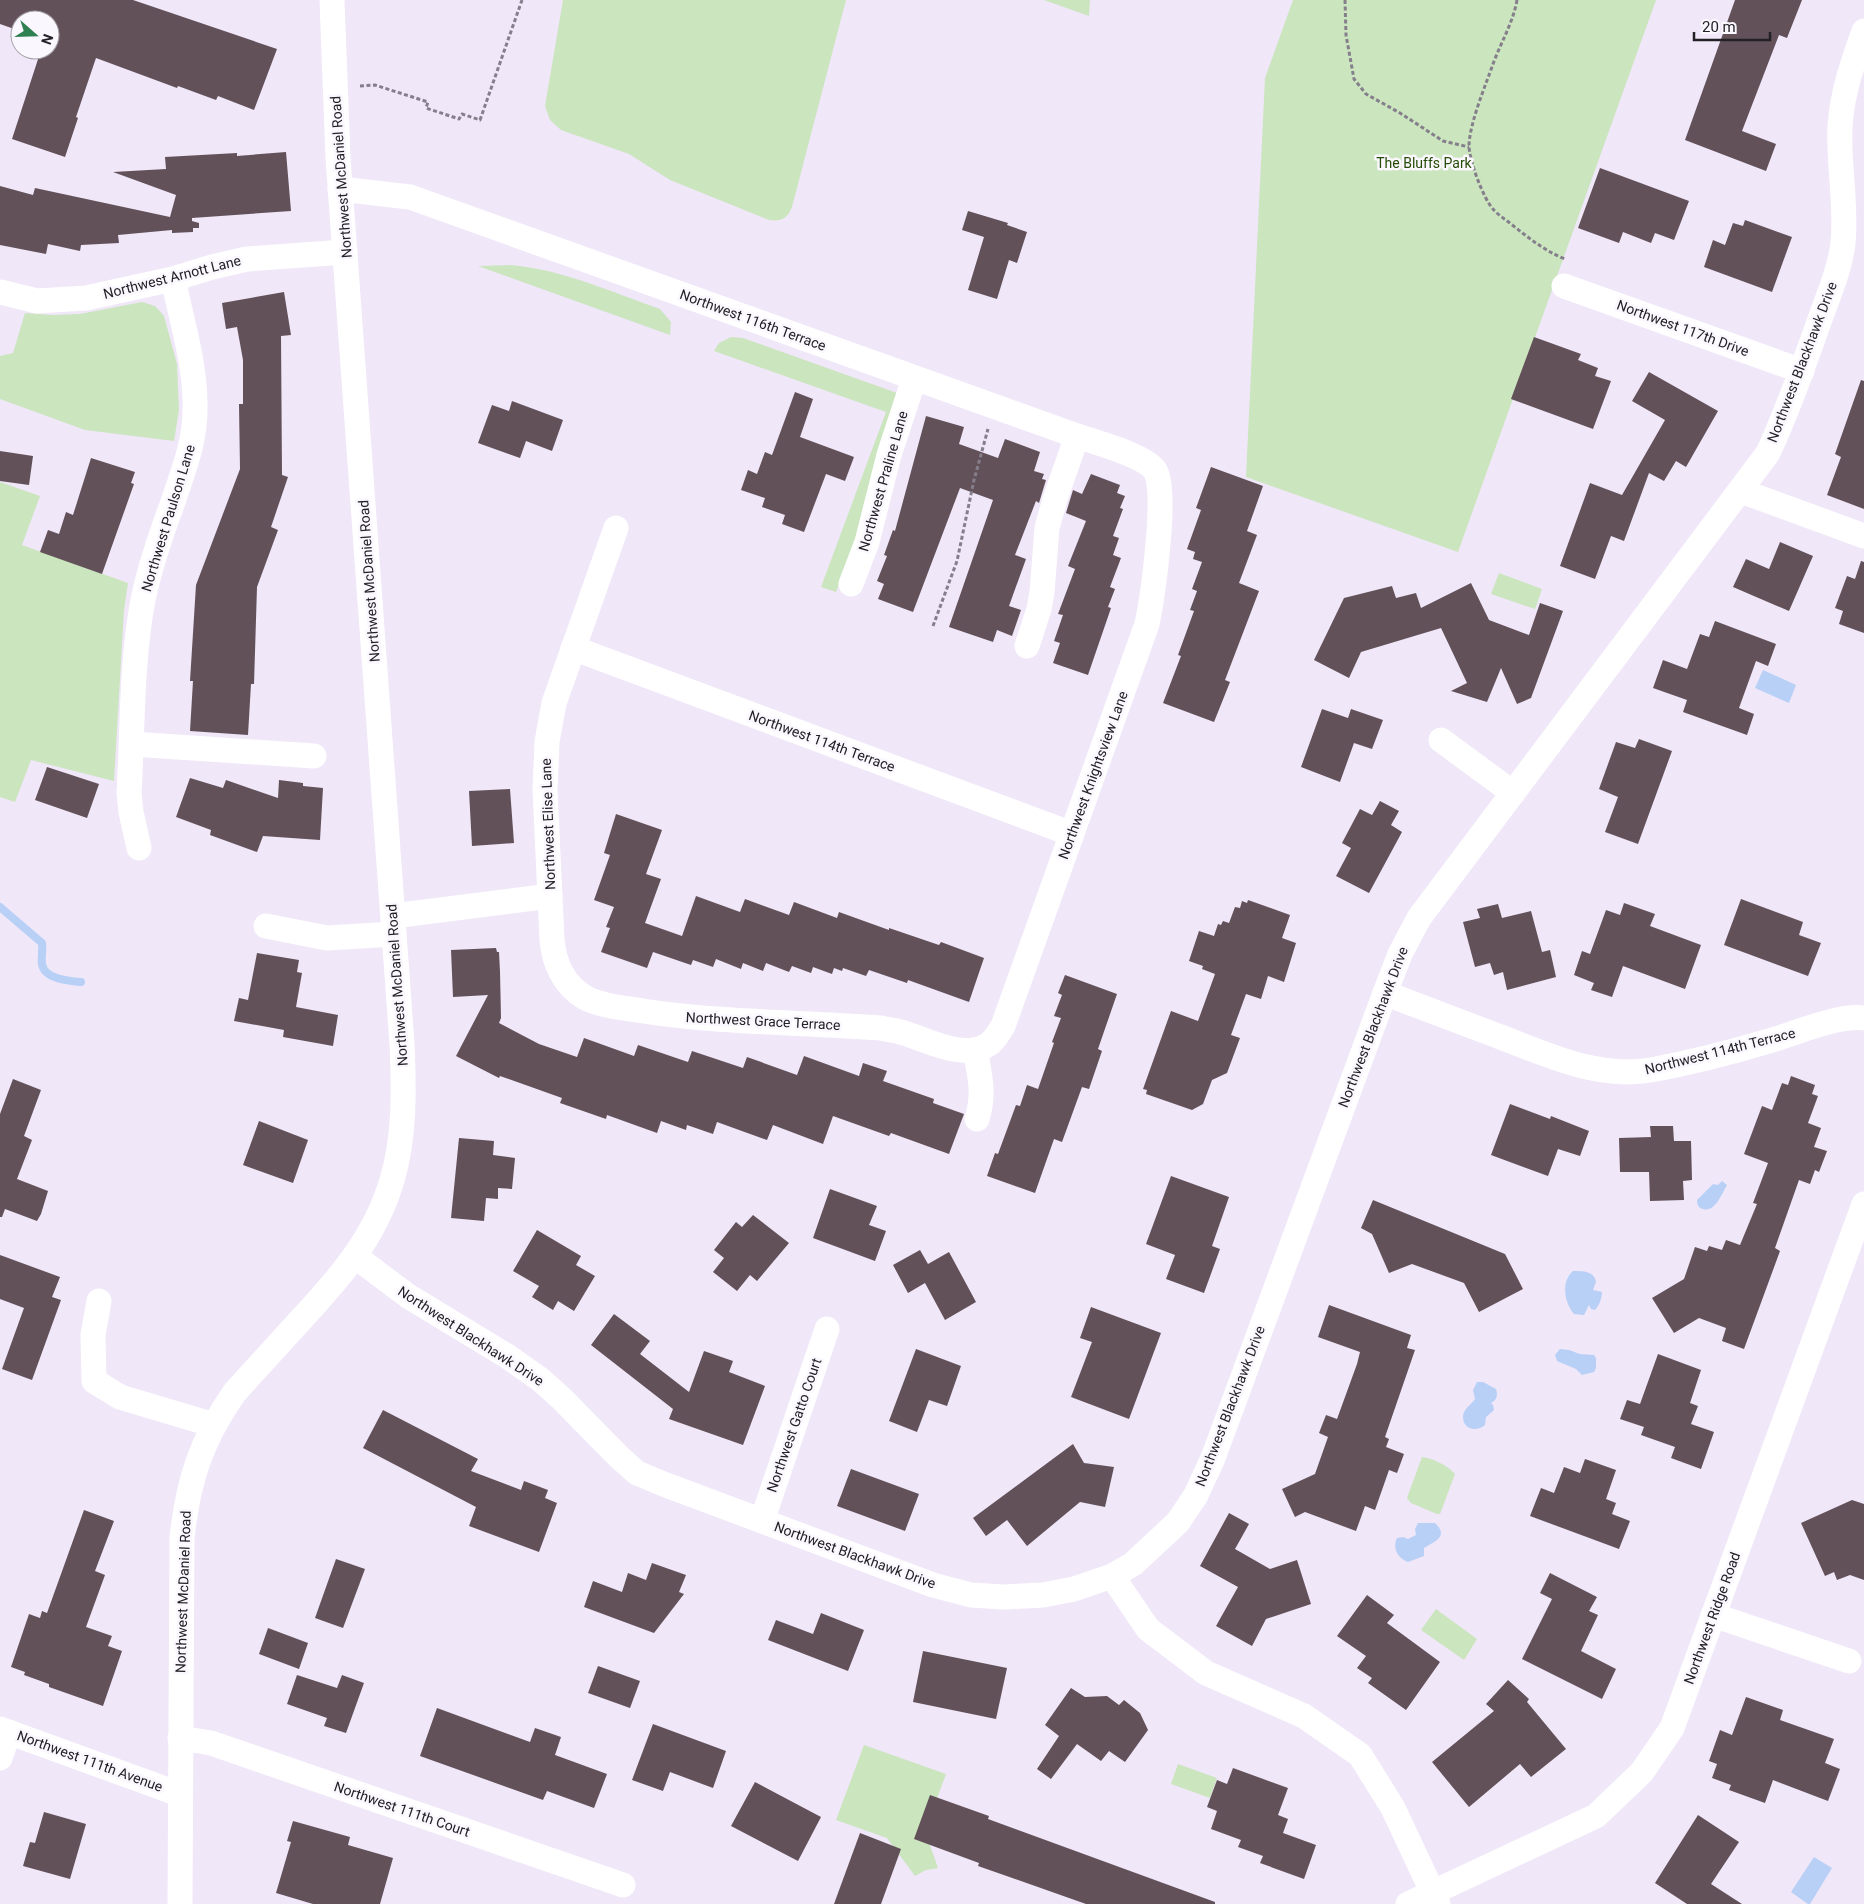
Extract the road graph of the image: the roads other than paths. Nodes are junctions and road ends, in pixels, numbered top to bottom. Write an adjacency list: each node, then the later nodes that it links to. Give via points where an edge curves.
1 (332, 0): 3 (street, Northwest McDaniel Road)
2 (1864, 31): 8 (street, Northwest Blackhawk Drive, via 1842,102 1843,242 1838,267)
3 (340, 189): 4 (street, Northwest McDaniel Road); 9 (street, Northwest 116th Terrace, via 410,197)
4 (345, 252): 5 (street, Northwest Arnott Lane, via 247,259); 25 (street, Northwest McDaniel Road)
5 (173, 279): 7 (street, Northwest Arnott Lane, via 62,300 37,301); 19 (street, Northwest Paulson Lane, via 194,380 195,411 186,464 161,534 143,601)
6 (1564, 286): 8 (street, Northwest 117th Drive)
7 (0, 292)
8 (1802, 371): 12 (street, Northwest Blackhawk Drive, via 1768,453)
9 (914, 379): 10 (street, Northwest 116th Terrace); 15 (street, Northwest Praline Lane, via 889,455 867,542)
10 (1078, 436): 11 (street, Northwest 116th Terrace, via 1135,457); 16 (street, via 1047,528 1042,592)
11 (1157, 474): 22 (street, Northwest Knightsview Lane, via 1160,491 1156,557 1147,624)
12 (1741, 491): 14 (street); 21 (street, Northwest Blackhawk Drive)
13 (616, 528): 17 (street, Northwest Elise Lane)
14 (1864, 536)
15 (851, 584)
16 (1027, 646)
17 (573, 648): 22 (street, Northwest 114th Terrace); 24 (street, Northwest Elise Lane, via 554,703 547,742 545,790)
18 (1440, 740): 21 (street)
19 (132, 744): 20 (street); 23 (street, Northwest Paulson Lane, via 129,793)
20 (314, 756)
21 (1513, 793): 28 (street, Northwest Blackhawk Drive, via 1419,918)
22 (1072, 834): 30 (street, Northwest Knightsview Lane, via 1003,1026 989,1044)
23 (139, 848)
24 (550, 896): 25 (street); 27 (street, Northwest Elise Lane, via 553,948)
25 (394, 925): 26 (street, via 327,938); 33 (street, Northwest McDaniel Road, via 404,1086 398,1154 381,1208)
26 (266, 926)
27 (565, 979): 30 (street, Northwest Grace Terrace, via 584,997 669,1016 881,1028 948,1048)
28 (1385, 993): 29 (street, Northwest 114th Terrace, via 1567,1063 1618,1073 1674,1065); 38 (street, Northwest Blackhawk Drive, via 1213,1458 1196,1495 1178,1522 1133,1564)
29 (1861, 1015)
30 (972, 1050): 31 (street, via 982,1102)
31 (977, 1120)
32 (1864, 1204): 39 (street, Northwest Ridge Road)
33 (356, 1257): 36 (street, Northwest McDaniel Road, via 234,1392); 37 (street, Northwest Blackhawk Drive, via 408,1296 541,1380 637,1473)
34 (99, 1301): 36 (street, via 93,1335 94,1381 120,1397)
35 (827, 1329): 37 (street, Northwest Gatto Court)
36 (214, 1425): 42 (street, Northwest McDaniel Road, via 190,1485 183,1529)
37 (762, 1521): 38 (street, Northwest Blackhawk Drive, via 933,1585 971,1595 1043,1596)
38 (1112, 1576): 46 (street, via 1148,1629 1206,1673 1304,1716 1360,1755 1394,1808)
39 (1713, 1615): 40 (street); 46 (street, Northwest Ridge Road, via 1672,1728 1642,1772 1596,1816)
40 (1849, 1661)
41 (4, 1730): 43 (street); 44 (street, Northwest 111th Avenue)
42 (180, 1738): 44 (street, Northwest McDaniel Road); 45 (street, Northwest 111th Court, via 220,1746)
43 (0, 1758)
44 (179, 1794): 47 (street, Northwest McDaniel Road)
45 (623, 1886)
46 (1436, 1898): 48 (street, Northwest Ridge Road)
47 (180, 1904)
48 (1408, 1904)

